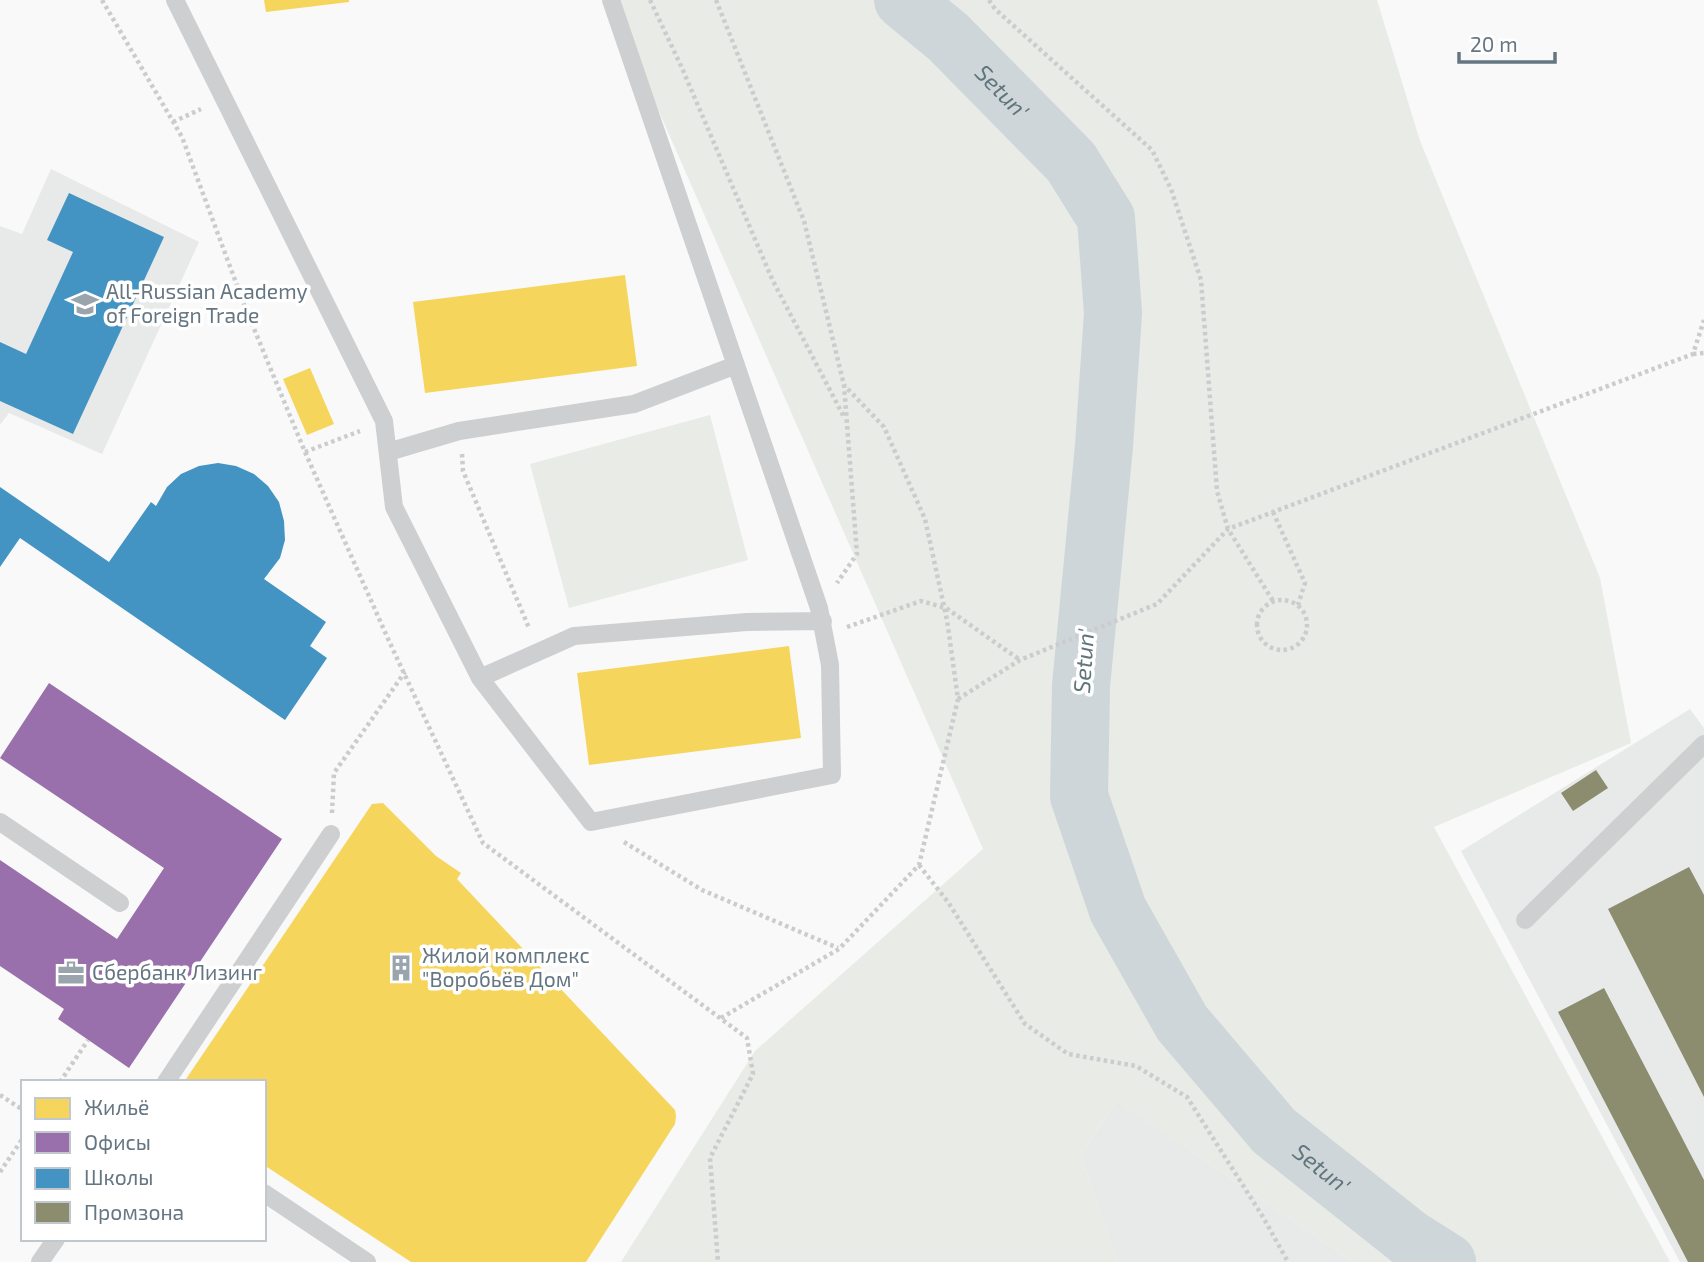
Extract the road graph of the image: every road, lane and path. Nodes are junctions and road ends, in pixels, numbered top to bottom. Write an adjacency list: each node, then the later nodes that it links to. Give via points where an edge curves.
1 (102, 0): 15 (path, via 182,138)
2 (175, 0): 12 (lane)
3 (611, 0): 10 (lane)
4 (650, 0): 13 (path, via 772,279)
5 (716, 0): 11 (path, via 804,221)
6 (989, 0): 18 (path, via 1152,150 1171,189 1201,281 1217,491)
7 (1704, 320): 9 (path)
8 (1704, 353): 9 (path)
9 (1693, 354): 17 (path)
10 (736, 365): 14 (lane, via 634,404); 22 (lane)
11 (844, 385): 13 (path); 20 (path, via 884,427 925,519)
12 (384, 421): 15 (path); 16 (lane)
13 (846, 421): 22 (path, via 857,554)
14 (459, 431): 16 (lane); 23 (path, via 463,471)
15 (305, 452): 25 (path)
16 (388, 452): 26 (lane, via 394,507)
17 (1273, 512): 18 (path); 21 (path, via 1305,583)
18 (1228, 529): 19 (path); 24 (path, via 1157,604)
19 (1273, 601): 21 (path); 21 (path, via 1260,612 1257,629 1265,644 1280,650 1295,647 1305,635 1307,619)
20 (943, 606): 22 (path, via 921,601); 24 (path); 27 (path)
21 (1298, 606)
22 (823, 621): 23 (lane, via 747,622 574,636); 30 (lane, via 830,665 832,775)
23 (538, 652): 26 (lane)
24 (1020, 660): 27 (path)
25 (405, 672): 31 (path, via 334,773); 36 (path, via 483,843)
26 (480, 678): 30 (lane)
27 (958, 699): 32 (path)
28 (1704, 744): 34 (lane)
29 (0, 822): 33 (lane)
30 (591, 822): 35 (path, via 702,890)
31 (331, 834): 39 (lane)
32 (919, 865): 35 (path); 49 (path, via 948,902 1025,1024 1068,1054 1136,1066 1187,1097)
33 (120, 903)
34 (1525, 920)
35 (839, 949): 36 (path)
36 (721, 1018): 48 (path, via 747,1038 753,1074 710,1158)
37 (88, 1040): 38 (path)
38 (62, 1080)
39 (167, 1080)
40 (0, 1095): 41 (path)
41 (21, 1109)
42 (21, 1141): 43 (path)
43 (0, 1172)
44 (266, 1194): 47 (lane)
45 (55, 1241): 46 (lane)
46 (40, 1262)
47 (368, 1262)
48 (718, 1262)
49 (1288, 1262)

